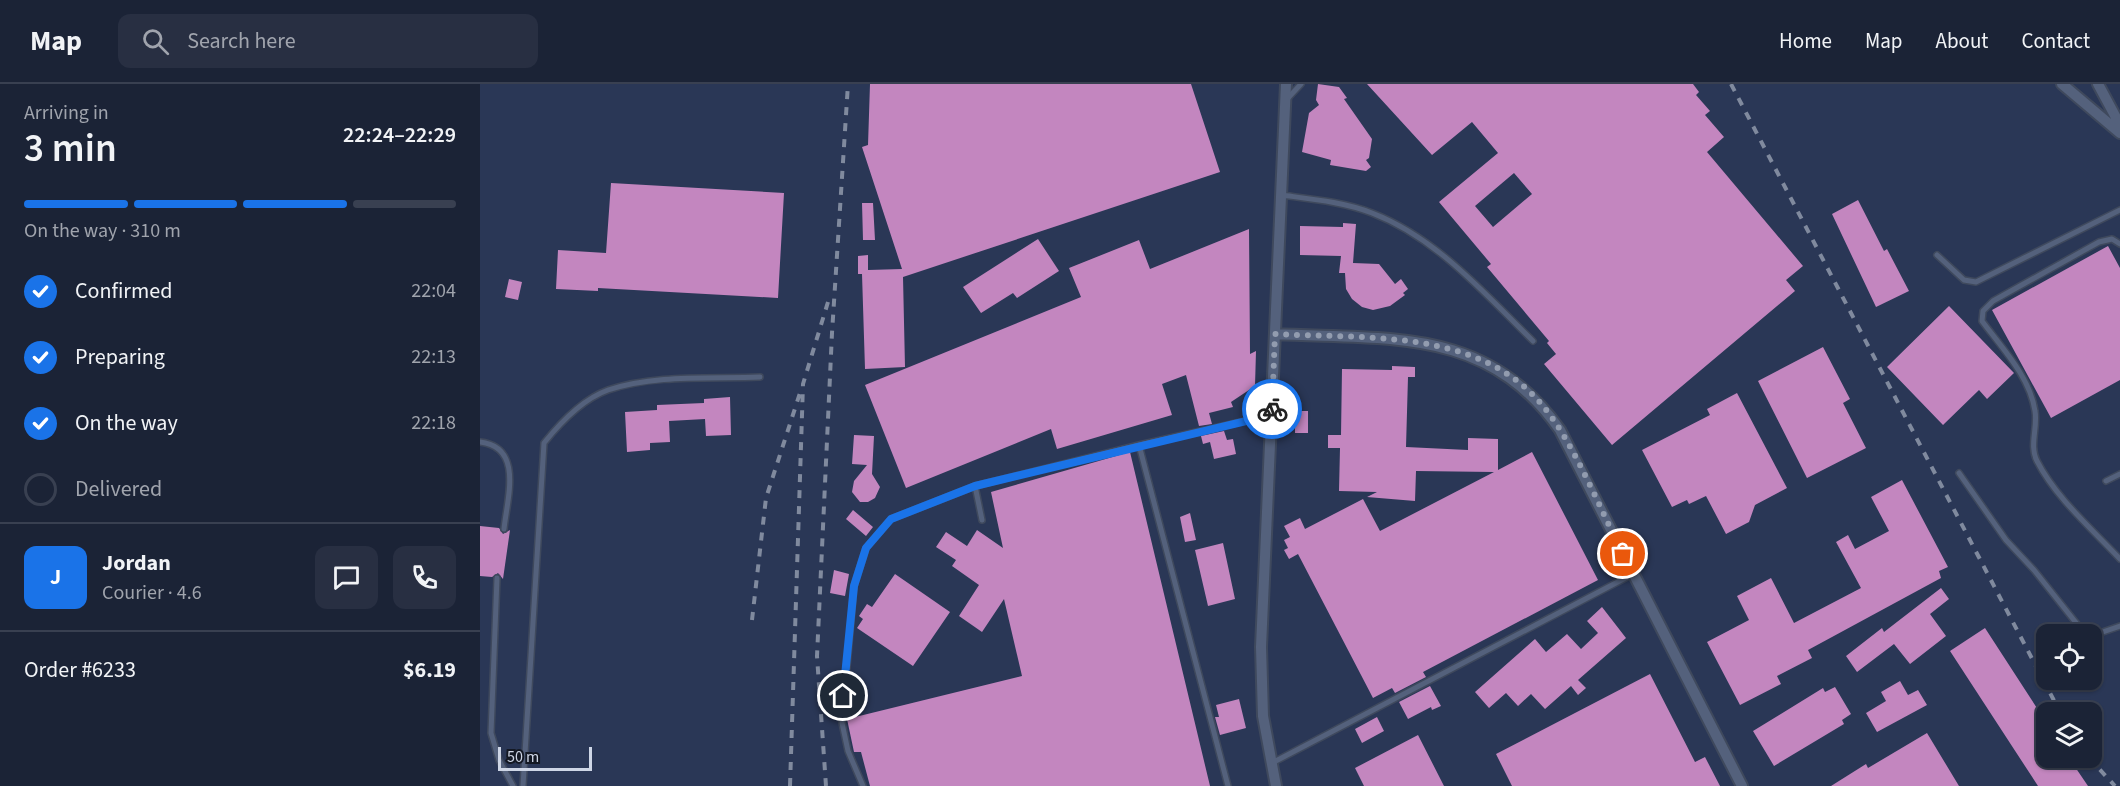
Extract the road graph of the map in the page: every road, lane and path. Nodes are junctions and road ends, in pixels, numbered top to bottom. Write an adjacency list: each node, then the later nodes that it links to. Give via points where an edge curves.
1 (1286, 84): 5 (street)
2 (1301, 84): 5 (lane)
3 (2062, 84): 7 (street)
4 (2098, 84): 6 (street)
5 (1286, 99): 8 (street)
6 (2120, 125)
7 (2120, 133)
8 (1281, 195): 12 (street); 13 (lane, via 1372,213 1434,248)
9 (2120, 210): 11 (lane, via 1976,282 1964,280)
10 (2120, 244): 24 (lane, via 2112,239 2099,242 1993,301 1983,311 1982,321 2027,386 2035,410 2036,459 2054,486)
11 (1936, 255)
12 (1275, 334): 15 (street); 25 (street, via 1431,343 1460,350 1492,366 1542,405 1560,430)
13 (1533, 341)
14 (760, 377): 32 (lane, via 661,380 607,391 557,427 544,443)
15 (1272, 415): 17 (lane); 30 (street, via 1260,680)
16 (480, 442): 23 (lane, via 490,443 511,468)
17 (1139, 446): 21 (lane); 34 (lane)
18 (1959, 473): 27 (lane, via 2006,540)
19 (2120, 474): 20 (lane)
20 (2106, 481)
21 (975, 486): 22 (lane); 33 (lane, via 891,519 866,548 854,586 842,723 848,751)
22 (982, 520)
23 (504, 529)
24 (2120, 559)
25 (1634, 574): 30 (lane); 36 (street)
26 (497, 578): 31 (lane, via 491,733)
27 (2077, 624)
28 (2120, 626): 29 (lane)
29 (2102, 632)
30 (1272, 763): 35 (street)
31 (513, 786)
32 (523, 786)
33 (863, 786)
34 (1228, 786)
35 (1276, 786)
36 (1742, 786)

